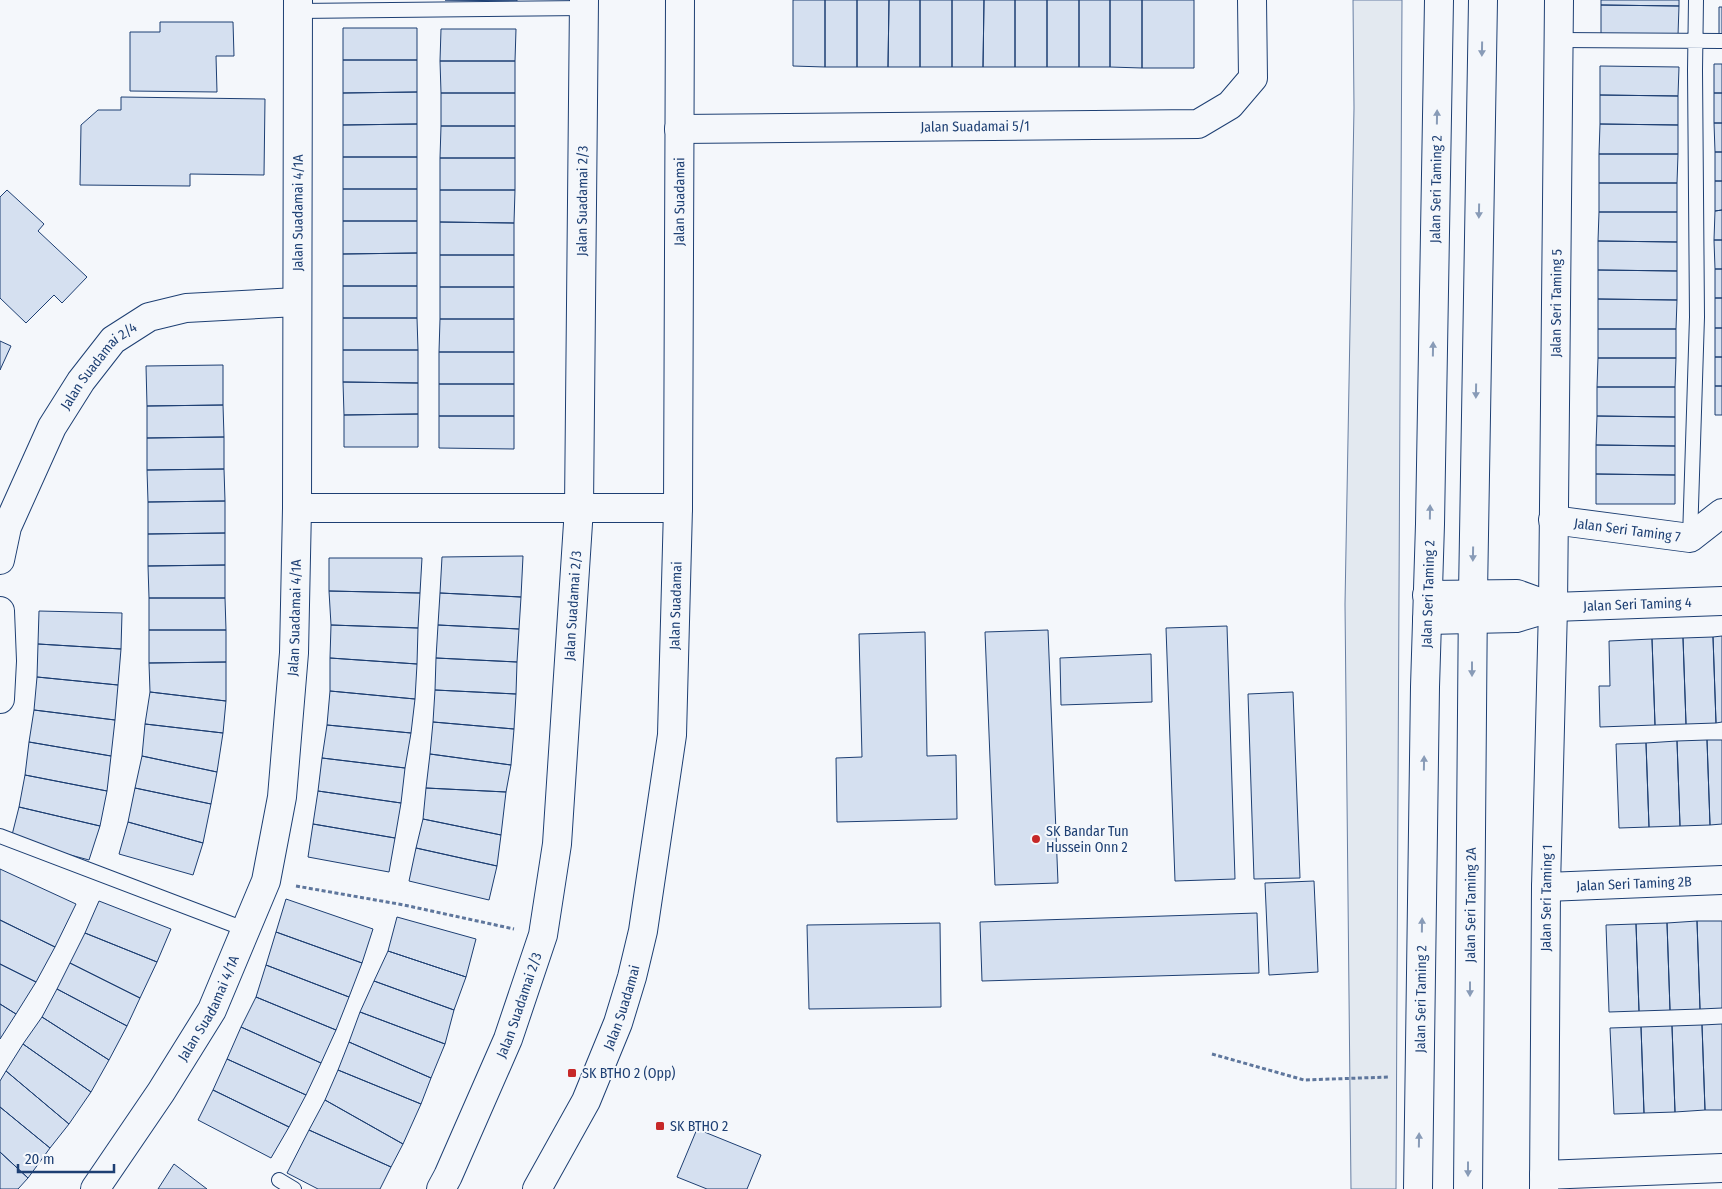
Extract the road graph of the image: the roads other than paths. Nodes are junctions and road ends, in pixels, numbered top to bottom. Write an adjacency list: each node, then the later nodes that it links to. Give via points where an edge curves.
1 (680, 0): 12 (street, Jalan Suadamai)
2 (1252, 0): 12 (street, Jalan Suadamai 5/1, via 1253,78 1230,105 1198,124)
3 (1439, 0): 24 (street, Jalan Seri Taming 2, one-way to 3)
4 (1483, 0): 22 (street, one-way to 22)
5 (1559, 0): 9 (street, Jalan Seri Taming 5)
6 (1696, 0): 10 (lane)
7 (584, 4): 8 (lane); 15 (street, Jalan Suadamai 2/3)
8 (298, 5): 13 (street, Jalan Suadamai 4/1A)
9 (1559, 40): 10 (lane); 18 (street, Jalan Seri Taming 5)
10 (1696, 40): 11 (lane); 19 (lane, via 1697,317)
11 (1722, 41)
12 (679, 129): 16 (street, Jalan Suadamai)
13 (297, 302): 14 (street, Jalan Suadamai 4/1A); 20 (street, Jalan Suadamai 2/4, via 186,308 149,317 113,340 81,380 52,427 7,527)
14 (297, 508): 15 (street); 30 (street, Jalan Suadamai 4/1A, via 294,653 283,788 266,881)
15 (579, 508): 16 (street); 36 (street, Jalan Suadamai 2/3, via 557,844 544,935 508,1039)
16 (678, 508): 37 (street, Jalan Suadamai, via 672,735 643,931 618,1023 586,1101)
17 (1722, 513): 19 (street, Jalan Seri Taming 7)
18 (1553, 520): 19 (street, Jalan Seri Taming 7); 23 (street, Jalan Seri Taming 5)
19 (1690, 538)
20 (0, 560)
21 (1722, 601): 23 (street, Jalan Seri Taming 4)
22 (1473, 607): 23 (street, Jalan Seri Taming 4, via 1516,618); 24 (street, Jalan Seri Taming 4); 39 (street, Jalan Seri Taming 2A, one-way to 39)
23 (1552, 607): 29 (street, Jalan Seri Taming 1)
24 (1427, 608): 38 (street, Jalan Seri Taming 2, one-way to 24)
25 (0, 611): 26 (street)
26 (0, 699)
27 (0, 836): 30 (lane)
28 (1722, 880): 29 (street, Jalan Seri Taming 2B)
29 (1546, 887): 33 (street, Jalan Seri Taming 1)
30 (247, 930): 34 (street, Jalan Suadamai 4/1A, via 212,1010)
31 (1722, 1168): 33 (street)
32 (279, 1180): 35 (lane)
33 (1544, 1182)
34 (95, 1189)
35 (294, 1189)
36 (441, 1189)
37 (537, 1189)
38 (1418, 1189)
39 (1468, 1189)

